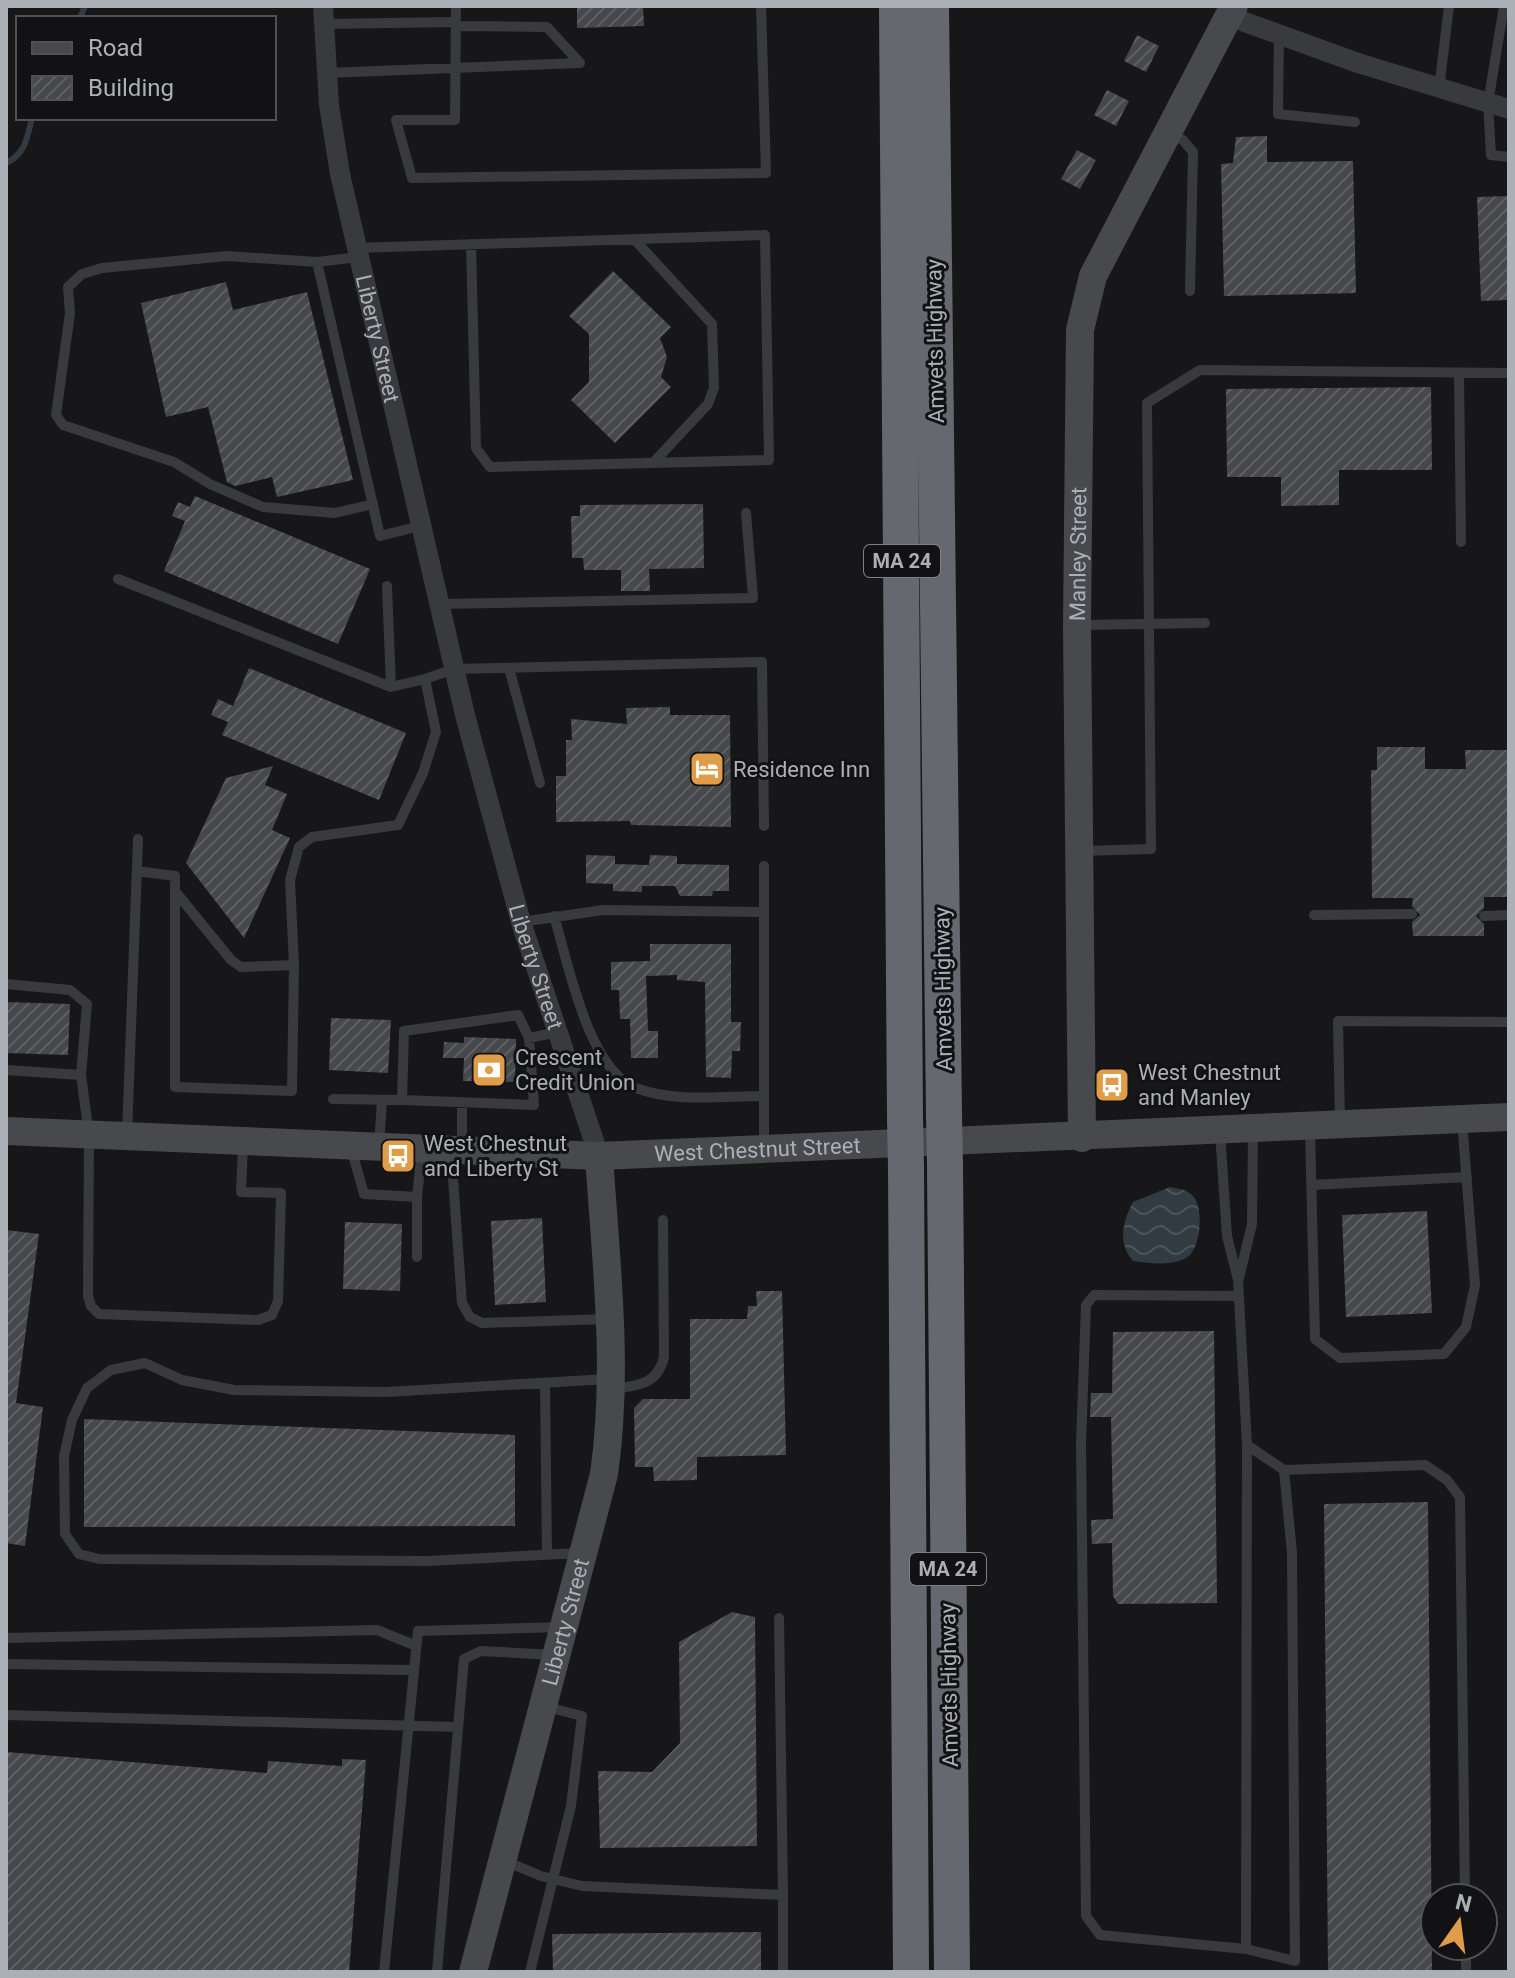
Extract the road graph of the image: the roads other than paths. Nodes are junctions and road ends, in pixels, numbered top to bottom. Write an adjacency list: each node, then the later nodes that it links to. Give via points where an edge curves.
1 (456, 6): 11 (lane)
2 (761, 6): 13 (lane, via 766,173 412,178 396,120 455,120)
3 (888, 6): 19 (highway)
4 (897, 6): 19 (highway, Amvets Highway / MA 24)
5 (931, 6): 21 (highway, Amvets Highway / MA 24)
6 (947, 6): 21 (highway)
7 (1449, 6): 15 (lane)
8 (1504, 6): 16 (lane)
9 (1231, 11): 12 (street); 20 (main road, Manley Street)
10 (324, 15): 11 (lane); 14 (street, Liberty Street)
11 (456, 24): 13 (lane); 13 (lane, via 547,27 580,63)
12 (1279, 34): 15 (street); 18 (lane, via 1278,114)
13 (455, 69): 14 (lane)
14 (327, 73): 25 (street, Liberty Street)
15 (1439, 89): 16 (street)
16 (1488, 103): 17 (street); 22 (lane, via 1491,155)
17 (1509, 109)
18 (1355, 122)
19 (897, 126): 124 (highway, Amvets Highway / MA 24, bridge)
20 (1167, 133): 27 (lane, via 1193,152); 40 (main road, Manley Street, via 1093,276 1081,317)
21 (932, 155): 125 (highway, Amvets Highway / MA 24, bridge)
22 (1509, 157)
23 (634, 239): 24 (lane); 30 (lane, via 712,324 714,388 708,404); 30 (lane, via 765,235 769,460)
24 (471, 244): 25 (lane); 30 (lane, via 476,448 490,467)
25 (357, 252): 26 (lane); 33 (street, Liberty Street)
26 (317, 262): 31 (lane); 31 (lane, via 227,256 82,274 68,287 70,313 56,415 63,425 174,462 263,507 335,513)
27 (1190, 291)
28 (1459, 373): 29 (lane); 34 (lane); 38 (lane, via 1200,370 1147,403)
29 (1509, 373)
30 (653, 463)
31 (373, 504): 33 (lane, via 380,536)
32 (746, 513): 37 (lane, via 753,598)
33 (420, 526): 37 (street, Liberty Street)
34 (1461, 542)
35 (118, 579): 44 (lane)
36 (387, 586): 44 (lane)
37 (438, 604): 42 (street, Liberty Street)
38 (1149, 623): 39 (lane); 40 (lane); 48 (lane, via 1151,849)
39 (1205, 623)
40 (1077, 625): 48 (main road, Manley Street)
41 (509, 668): 42 (lane); 45 (lane); 46 (lane, via 762,662)
42 (454, 669): 43 (lane); 58 (street, Liberty Street)
43 (425, 679): 44 (lane); 59 (lane, via 436,732 398,825 312,837 299,847 290,880)
44 (391, 687)
45 (540, 783)
46 (764, 826)
47 (138, 839): 50 (lane)
48 (1079, 852): 80 (main road, Manley Street)
49 (764, 866): 52 (lane)
50 (137, 871): 51 (lane, via 175,876); 79 (lane)
51 (175, 891): 59 (lane, via 241,967); 59 (lane, via 175,1087 292,1091)
52 (764, 912): 56 (lane, via 603,910); 66 (lane)
53 (1412, 914): 54 (lane)
54 (1314, 915)
55 (1509, 915): 57 (lane)
56 (554, 916): 58 (lane); 66 (lane, via 590,1031 617,1077 663,1095)
57 (1484, 916)
58 (521, 922): 62 (street, Liberty Street)
59 (294, 965)
60 (6, 984): 65 (lane, via 70,990 87,1004)
61 (1509, 1022): 73 (lane, via 1338,1021)
62 (558, 1032): 63 (lane); 87 (street, Liberty Street)
63 (529, 1038): 69 (lane, via 518,1015 404,1031); 70 (lane, via 534,1105)
64 (6, 1070): 65 (lane)
65 (81, 1075): 78 (lane)
66 (764, 1096): 86 (lane)
67 (333, 1099): 68 (lane)
68 (382, 1100): 69 (lane); 83 (lane)
69 (402, 1100): 70 (lane)
70 (462, 1103): 85 (lane)
71 (1509, 1117): 72 (main road, West Chestnut Street)
72 (1461, 1119): 73 (main road, West Chestnut Street); 88 (lane)
73 (1340, 1125): 74 (main road, West Chestnut Street)
74 (1310, 1127): 76 (main road, West Chestnut Street); 89 (lane)
75 (6, 1131): 78 (main road, West Chestnut Street)
76 (1253, 1131): 77 (main road, West Chestnut Street); 93 (lane, via 1252,1224)
77 (1220, 1132): 80 (main road, West Chestnut Street); 93 (lane, via 1227,1236)
78 (89, 1135): 79 (main road, West Chestnut Street); 81 (lane, via 88,1296 93,1309 106,1315 262,1320 278,1305 281,1193 241,1192)
79 (127, 1136): 81 (main road, West Chestnut Street)
80 (1082, 1138): 86 (main road, West Chestnut Street)
81 (243, 1141): 82 (main road, West Chestnut Street)
82 (349, 1145): 83 (main road, West Chestnut Street); 90 (lane, via 364,1194)
83 (379, 1146): 84 (main road, West Chestnut Street)
84 (422, 1147): 85 (main road, West Chestnut Street); 90 (lane)
85 (456, 1149): 87 (main road, West Chestnut Street); 95 (lane, via 462,1303 470,1317 482,1323)
86 (764, 1151): 87 (main road, West Chestnut Street)
87 (599, 1156): 95 (main road, Liberty Street)
88 (1467, 1177): 89 (lane); 89 (lane, via 1475,1285 1466,1327 1444,1354 1340,1358 1315,1339)
89 (1312, 1185)
90 (417, 1197): 92 (lane)
91 (663, 1220): 96 (lane, via 660,1373 647,1384)
92 (417, 1257)
93 (1238, 1280): 94 (lane)
94 (1239, 1296): 98 (lane); 117 (lane, via 1090,1299 1081,1444 1086,1916 1100,1935)
95 (610, 1319): 96 (main road, Liberty Street)
96 (612, 1384): 97 (lane); 100 (main road, Liberty Street, via 604,1474)
97 (545, 1385): 101 (lane); 101 (lane, via 387,1392 234,1390 182,1380 145,1363 111,1370 87,1388 72,1420 64,1456 64,1518 65,1534 79,1554 99,1559 428,1561)
98 (1247, 1445): 99 (lane); 117 (lane)
99 (1284, 1470): 115 (lane, via 1425,1465 1460,1497); 118 (lane, via 1292,1553)
100 (585, 1553): 101 (lane); 103 (main road, Liberty Street)
101 (547, 1555)
102 (779, 1618): 116 (lane)
103 (565, 1627): 105 (lane, via 418,1631); 106 (main road, Liberty Street)
104 (6, 1638): 105 (lane, via 377,1630)
105 (414, 1645): 108 (lane)
106 (558, 1655): 109 (main road, Liberty Street); 112 (lane, via 481,1651 464,1659)
107 (6, 1664): 108 (lane)
108 (411, 1670): 111 (lane)
109 (544, 1707): 113 (main road, Liberty Street); 114 (lane, via 582,1716 571,1806)
110 (6, 1715): 111 (lane)
111 (406, 1724): 112 (lane); 119 (lane)
112 (458, 1727): 120 (lane)
113 (503, 1860): 114 (lane); 121 (main road, Liberty Street)
114 (551, 1879): 116 (lane, via 582,1886); 122 (lane)
115 (1465, 1882)
116 (783, 1895): 123 (lane)
117 (1246, 1949): 118 (lane)
118 (1295, 1966)
119 (384, 1972)
120 (437, 1972)
121 (473, 1972)
122 (530, 1972)
123 (783, 1972)
124 (911, 1972)
125 (952, 1972)

